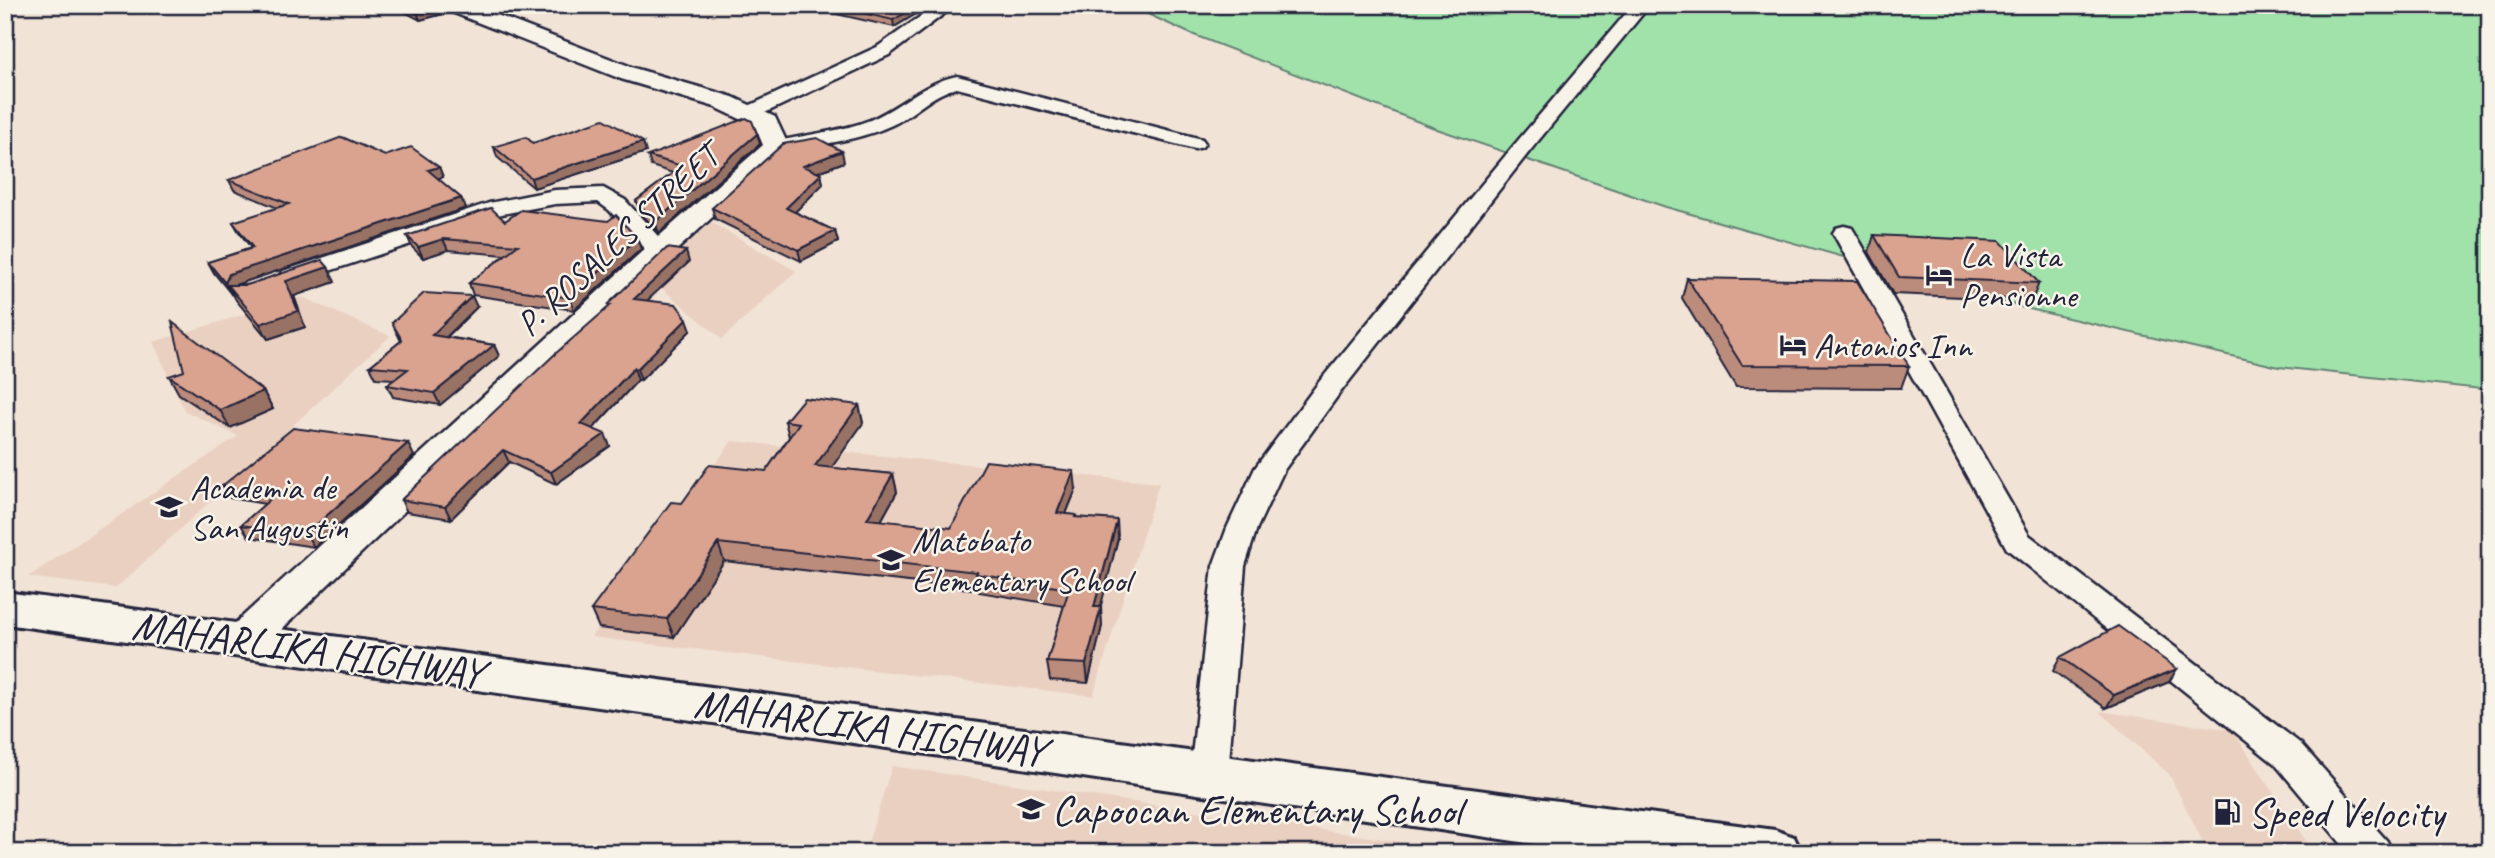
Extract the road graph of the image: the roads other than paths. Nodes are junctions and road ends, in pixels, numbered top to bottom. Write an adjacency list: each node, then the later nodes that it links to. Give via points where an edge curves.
1 (451, 5): 4 (street, P. ROSALES STREET, via 629,74)
2 (948, 5): 4 (street, via 883,51)
3 (1642, 5): 12 (street, via 1329,388 1270,468 1229,566)
4 (749, 113): 6 (street, P. ROSALES STREET, via 766,122)
5 (1195, 143): 6 (street, via 957,82 943,83 911,107 866,129)
6 (776, 147): 8 (street, P. ROSALES STREET)
7 (1844, 233): 14 (street, via 2018,542 2288,754)
8 (659, 251): 9 (street, via 603,195 555,197 497,208); 11 (street, P. ROSALES STREET)
9 (270, 284)
10 (5, 608): 11 (main road, MAHARLIKA HIGHWAY)
11 (245, 639): 12 (main road, MAHARLIKA HIGHWAY)
12 (1209, 774): 13 (main road, MAHARLIKA HIGHWAY)
13 (1775, 853)
14 (2373, 853)

